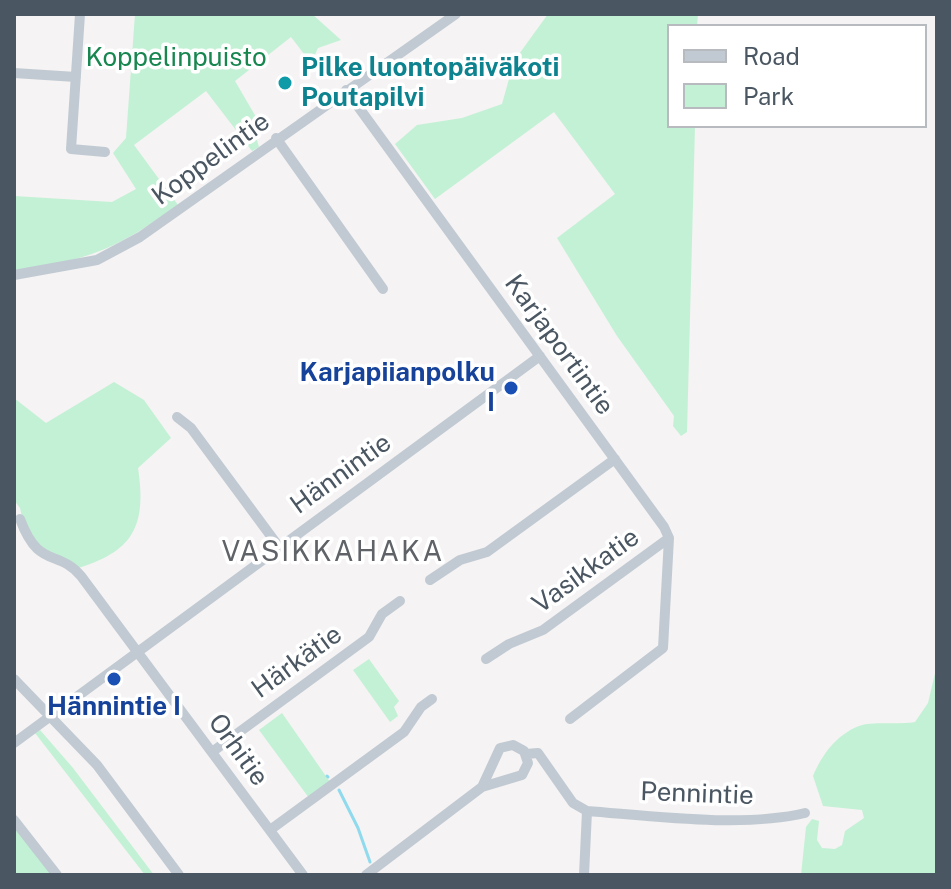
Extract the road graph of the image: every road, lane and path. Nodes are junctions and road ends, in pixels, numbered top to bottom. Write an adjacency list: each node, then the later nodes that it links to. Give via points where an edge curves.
1 (80, 14): 4 (street)
2 (456, 14): 5 (street, Koppelintie)
3 (14, 73): 4 (street)
4 (76, 77): 7 (street, via 71,149)
5 (346, 90): 6 (street, Koppelintie); 10 (street, Karjaportintie)
6 (276, 138): 8 (street, Koppelintie, via 120,249 66,268); 9 (street)
7 (105, 152)
8 (14, 275)
9 (383, 289)
10 (540, 356): 12 (street, Karjaportintie); 15 (street, Hännintie)
11 (177, 417): 15 (street, via 191,428)
12 (615, 459): 14 (street, Karjaportintie); 16 (street, via 487,552 460,560)
13 (20, 519): 18 (street, Orhitie, via 35,549 75,569)
14 (669, 538): 19 (street, Vasikkatie, via 543,630); 23 (street, via 663,648)
15 (279, 547): 18 (street, Hännintie)
16 (430, 580)
17 (400, 601): 25 (street, Härkätie, via 382,614 369,637)
18 (137, 650): 22 (street, Hännintie); 25 (street, Orhitie)
19 (486, 659)
20 (14, 679): 22 (street)
21 (432, 699): 31 (street, via 404,732)
22 (52, 715): 24 (street, Hännintie); 33 (street, via 97,765)
23 (570, 719)
24 (14, 743)
25 (212, 752): 31 (street, Orhitie)
26 (526, 754): 27 (street, via 522,775); 27 (street, via 513,745 500,748); 28 (street, via 538,753 573,803)
27 (482, 787): 35 (street)
28 (587, 811): 29 (street, Pennintie, via 697,818); 36 (street)
29 (805, 813)
30 (14, 820): 32 (street)
31 (270, 830): 34 (street, Orhitie)
32 (57, 875)
33 (179, 875)
34 (303, 875)
35 (366, 875)
36 (584, 875)

